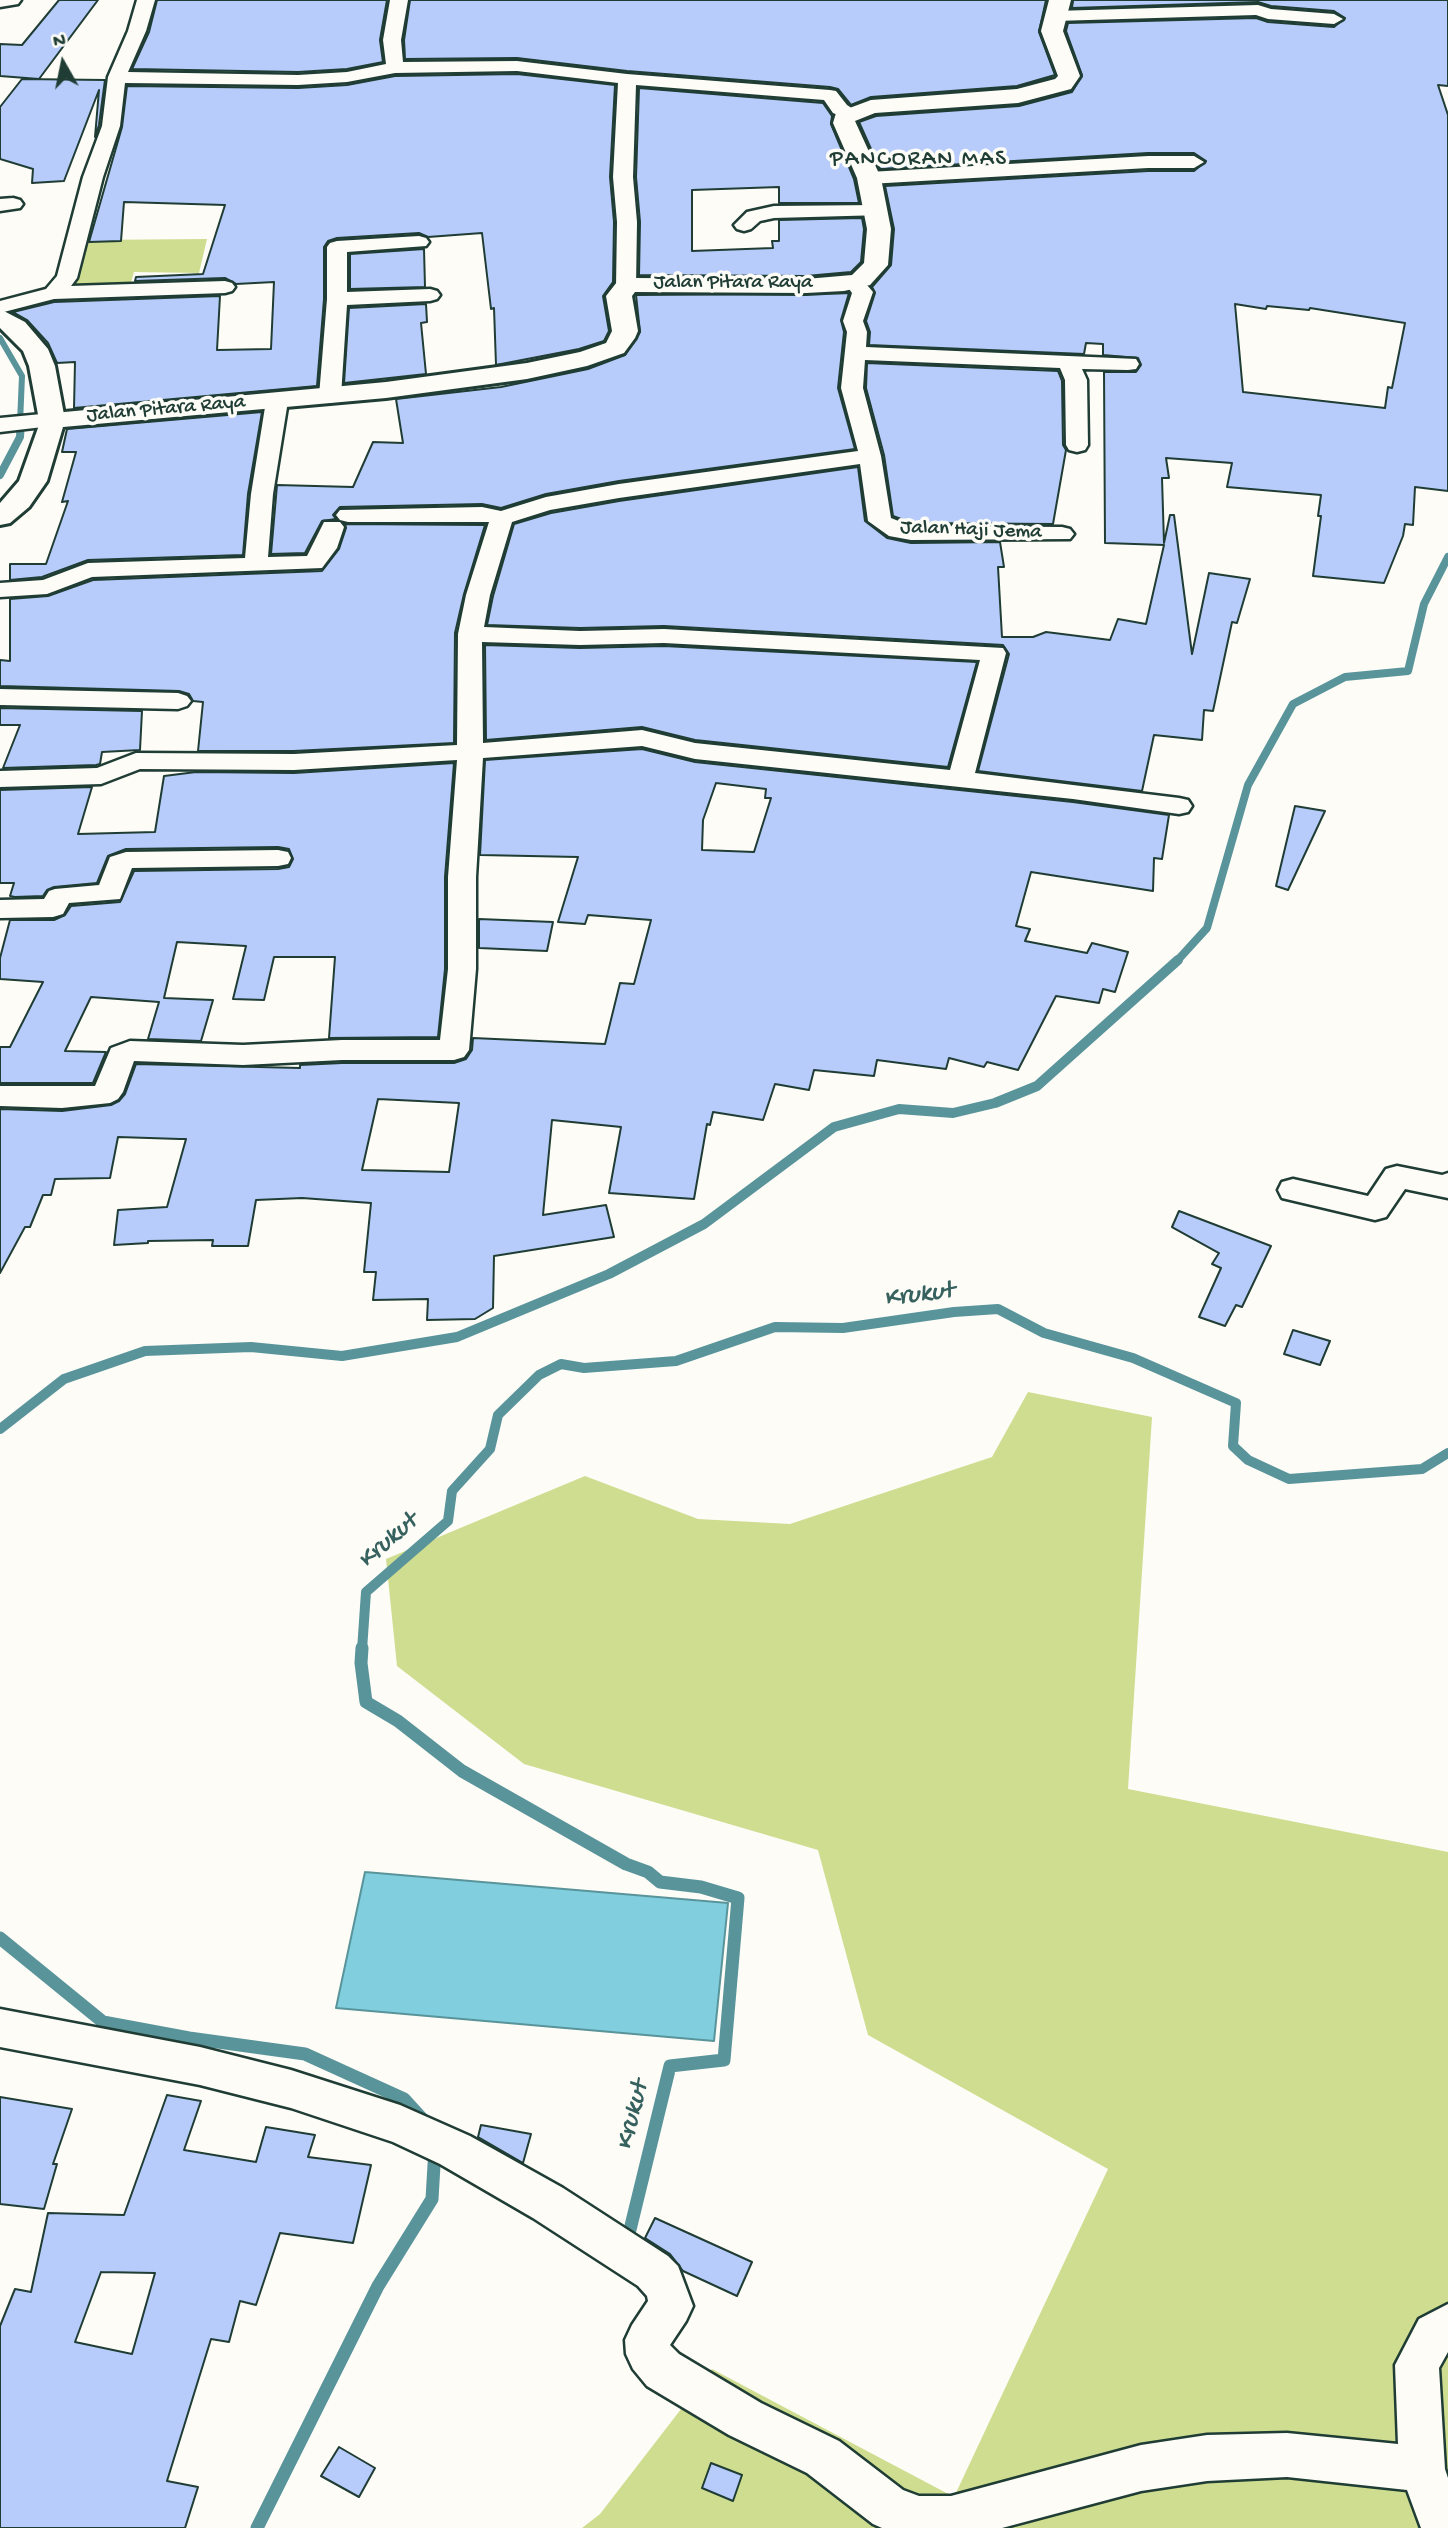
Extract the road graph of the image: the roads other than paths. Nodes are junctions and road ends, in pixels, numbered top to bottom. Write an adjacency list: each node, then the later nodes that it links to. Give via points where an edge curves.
1 (12, 0): 4 (street)
2 (146, 0): 8 (street)
3 (399, 0): 7 (street, via 392,40)
4 (0, 2)
5 (1057, 8): 6 (street, via 1258,10); 10 (main road, via 1053,35 1069,76 1063,84 1018,96 878,106)
6 (1335, 19)
7 (395, 68): 8 (street, via 298,80); 9 (street, via 517,66)
8 (117, 77): 19 (street, via 111,125 67,278)
9 (627, 79): 10 (street, via 830,95 840,109); 18 (street, via 617,150 628,232)
10 (850, 113): 12 (main road, via 843,120)
11 (1194, 162): 12 (street)
12 (869, 178): 13 (main road)
13 (876, 211): 14 (street, via 774,212 754,216); 16 (main road, via 876,265 867,277)
14 (744, 225)
15 (419, 242): 21 (street, via 337,247)
16 (854, 282): 18 (main road, Jalan Pitara Raya); 24 (street, Jalan Haji Jema, via 863,292 853,321 858,332)
17 (225, 287): 19 (street)
18 (626, 287): 27 (main road, Jalan Pitara Raya, via 619,296 625,331 615,348 601,355 503,374)
19 (53, 293): 22 (street)
20 (430, 295): 21 (street)
21 (337, 299): 27 (street)
22 (0, 307)
23 (0, 317): 29 (main road, via 16,327 43,366)
24 (857, 353): 25 (street); 32 (street, Jalan Haji Jema, via 852,388)
25 (1069, 364): 26 (street); 31 (street, via 1076,380)
26 (1128, 364)
27 (330, 396): 28 (main road, Jalan Pitara Raya)
28 (277, 401): 29 (main road, Jalan Pitara Raya); 36 (street)
29 (43, 421): 30 (street); 33 (main road, via 33,481)
30 (0, 425)
31 (1077, 445)
32 (870, 456): 34 (street, via 619,491 546,504); 35 (street, Jalan Haji Jema, via 878,515 887,527 911,533)
33 (2, 514)
34 (502, 518): 36 (street, via 482,514 340,521 314,563); 38 (street)
35 (1062, 534)
36 (256, 564): 37 (street, via 89,570 47,587)
37 (0, 590)
38 (470, 634): 41 (street); 43 (street, via 664,636 994,653)
39 (0, 697): 40 (street)
40 (178, 701)
41 (469, 754): 42 (street, via 294,762 136,761 101,776); 43 (street, via 642,738 695,751); 47 (street, via 462,969 454,1050 243,1055 130,1051 121,1055 105,1094)
42 (0, 779)
43 (960, 780): 44 (street)
44 (1179, 806)
45 (278, 858): 46 (street, via 125,860 110,893 65,895 58,897 53,908)
46 (0, 909)
47 (0, 1096)
48 (1448, 1185): 49 (street, via 1397,1177 1375,1209)
49 (1293, 1190)
50 (0, 2028): 52 (street, via 200,2066 291,2089 400,2125 455,2150 548,2203 663,2281 671,2306 647,2340 648,2354 663,2370 745,2419 823,2457 889,2508 919,2519 951,2519 1141,2468 1207,2458 1287,2455)
51 (1448, 2326): 52 (street, via 1434,2334 1417,2365)
52 (1422, 2469): 53 (street)
53 (1444, 2528)

